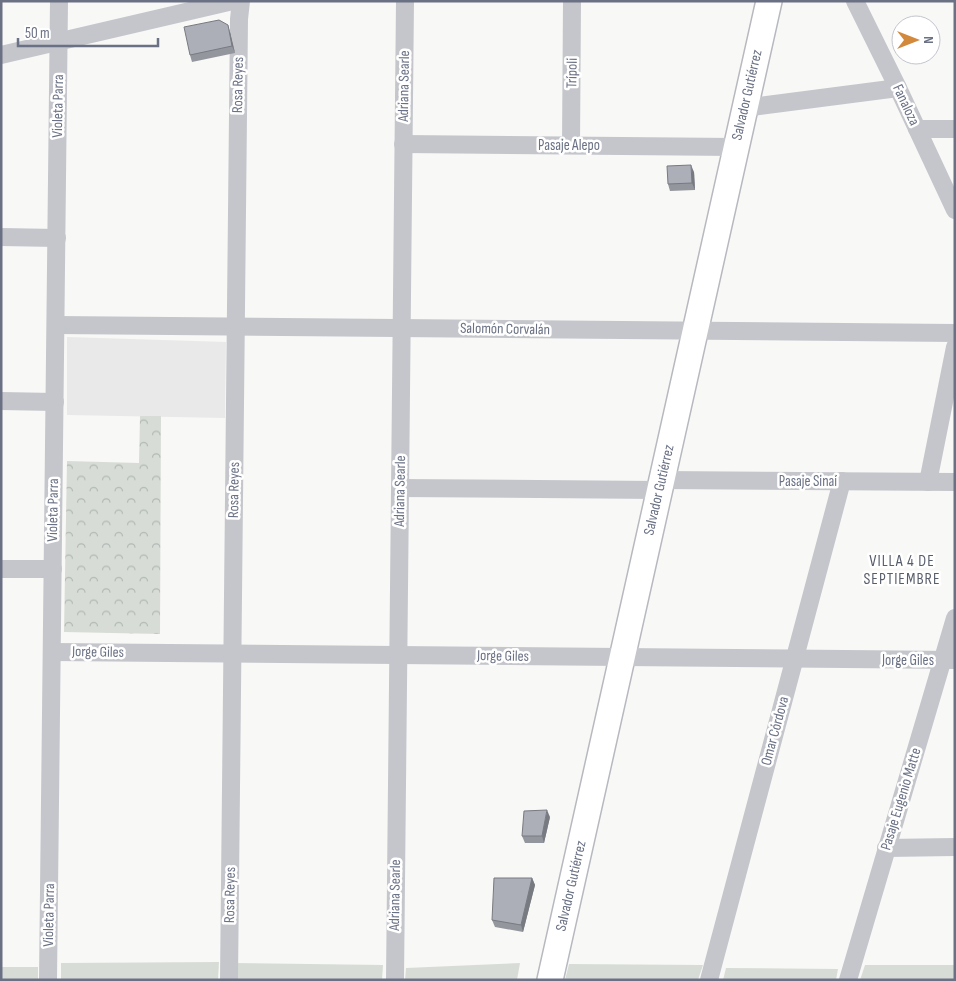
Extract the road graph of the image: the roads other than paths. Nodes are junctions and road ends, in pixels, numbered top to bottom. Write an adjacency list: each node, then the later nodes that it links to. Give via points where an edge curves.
1 (59, 1): 8 (street, Violeta Parra)
2 (233, 1): 8 (street)
3 (241, 1): 21 (street, Rosa Reyes)
4 (405, 1): 14 (street, Adriana Searle)
5 (572, 1): 15 (street, Trípoli)
6 (769, 1): 11 (main road, Salvador Gutiérrez)
7 (855, 1): 10 (street, Fanaloza)
8 (59, 41): 9 (street); 19 (street, Violeta Parra)
9 (1, 54)
10 (898, 88): 11 (street); 12 (street, Fanaloza)
11 (744, 108): 16 (main road, Salvador Gutiérrez)
12 (917, 129): 13 (street); 17 (street, Fanaloza)
13 (955, 129)
14 (403, 144): 15 (street, Pasaje Alepo); 22 (street, Adriana Searle)
15 (571, 145): 16 (street, Pasaje Alepo)
16 (736, 146): 23 (main road, Salvador Gutiérrez)
17 (955, 210)
18 (1, 237): 19 (street)
19 (57, 238): 20 (street, Violeta Parra)
20 (56, 325): 21 (street, Salomón Corvalán); 27 (street, Violeta Parra)
21 (236, 327): 22 (street, Salomón Corvalán); 37 (street, Rosa Reyes)
22 (401, 328): 23 (street, Salomón Corvalán); 32 (street, Adriana Searle)
23 (694, 332): 24 (street, Salomón Corvalán); 31 (main road, Salvador Gutiérrez)
24 (955, 333)
25 (955, 347): 29 (street)
26 (1, 401): 27 (street)
27 (55, 402): 34 (street, Violeta Parra)
28 (842, 481): 29 (street, Pasaje Sinaí); 31 (street, Pasaje Sinaí); 40 (street, Omar Córdova)
29 (928, 482): 30 (street, Pasaje Sinaí)
30 (955, 482)
31 (660, 485): 32 (street, Pasaje Sinaí); 39 (main road, Salvador Gutiérrez)
32 (400, 488): 38 (street, Adriana Searle)
33 (1, 569): 34 (street)
34 (53, 569): 36 (street, Violeta Parra)
35 (955, 618): 41 (street, Pasaje Eugenio Matte)
36 (52, 652): 37 (street, Jorge Giles); 44 (street, Violeta Parra)
37 (232, 654): 38 (street, Jorge Giles); 45 (street, Rosa Reyes)
38 (398, 655): 39 (street, Jorge Giles); 46 (street, Adriana Searle)
39 (622, 657): 40 (street, Jorge Giles); 47 (main road, Salvador Gutiérrez)
40 (794, 659): 41 (street, Jorge Giles); 48 (street, Omar Córdova)
41 (948, 660): 43 (street, Pasaje Eugenio Matte)
42 (955, 847): 43 (street)
43 (886, 848): 49 (street, Pasaje Eugenio Matte)
44 (48, 980)
45 (229, 980)
46 (395, 980)
47 (550, 980)
48 (709, 980)
49 (848, 980)

